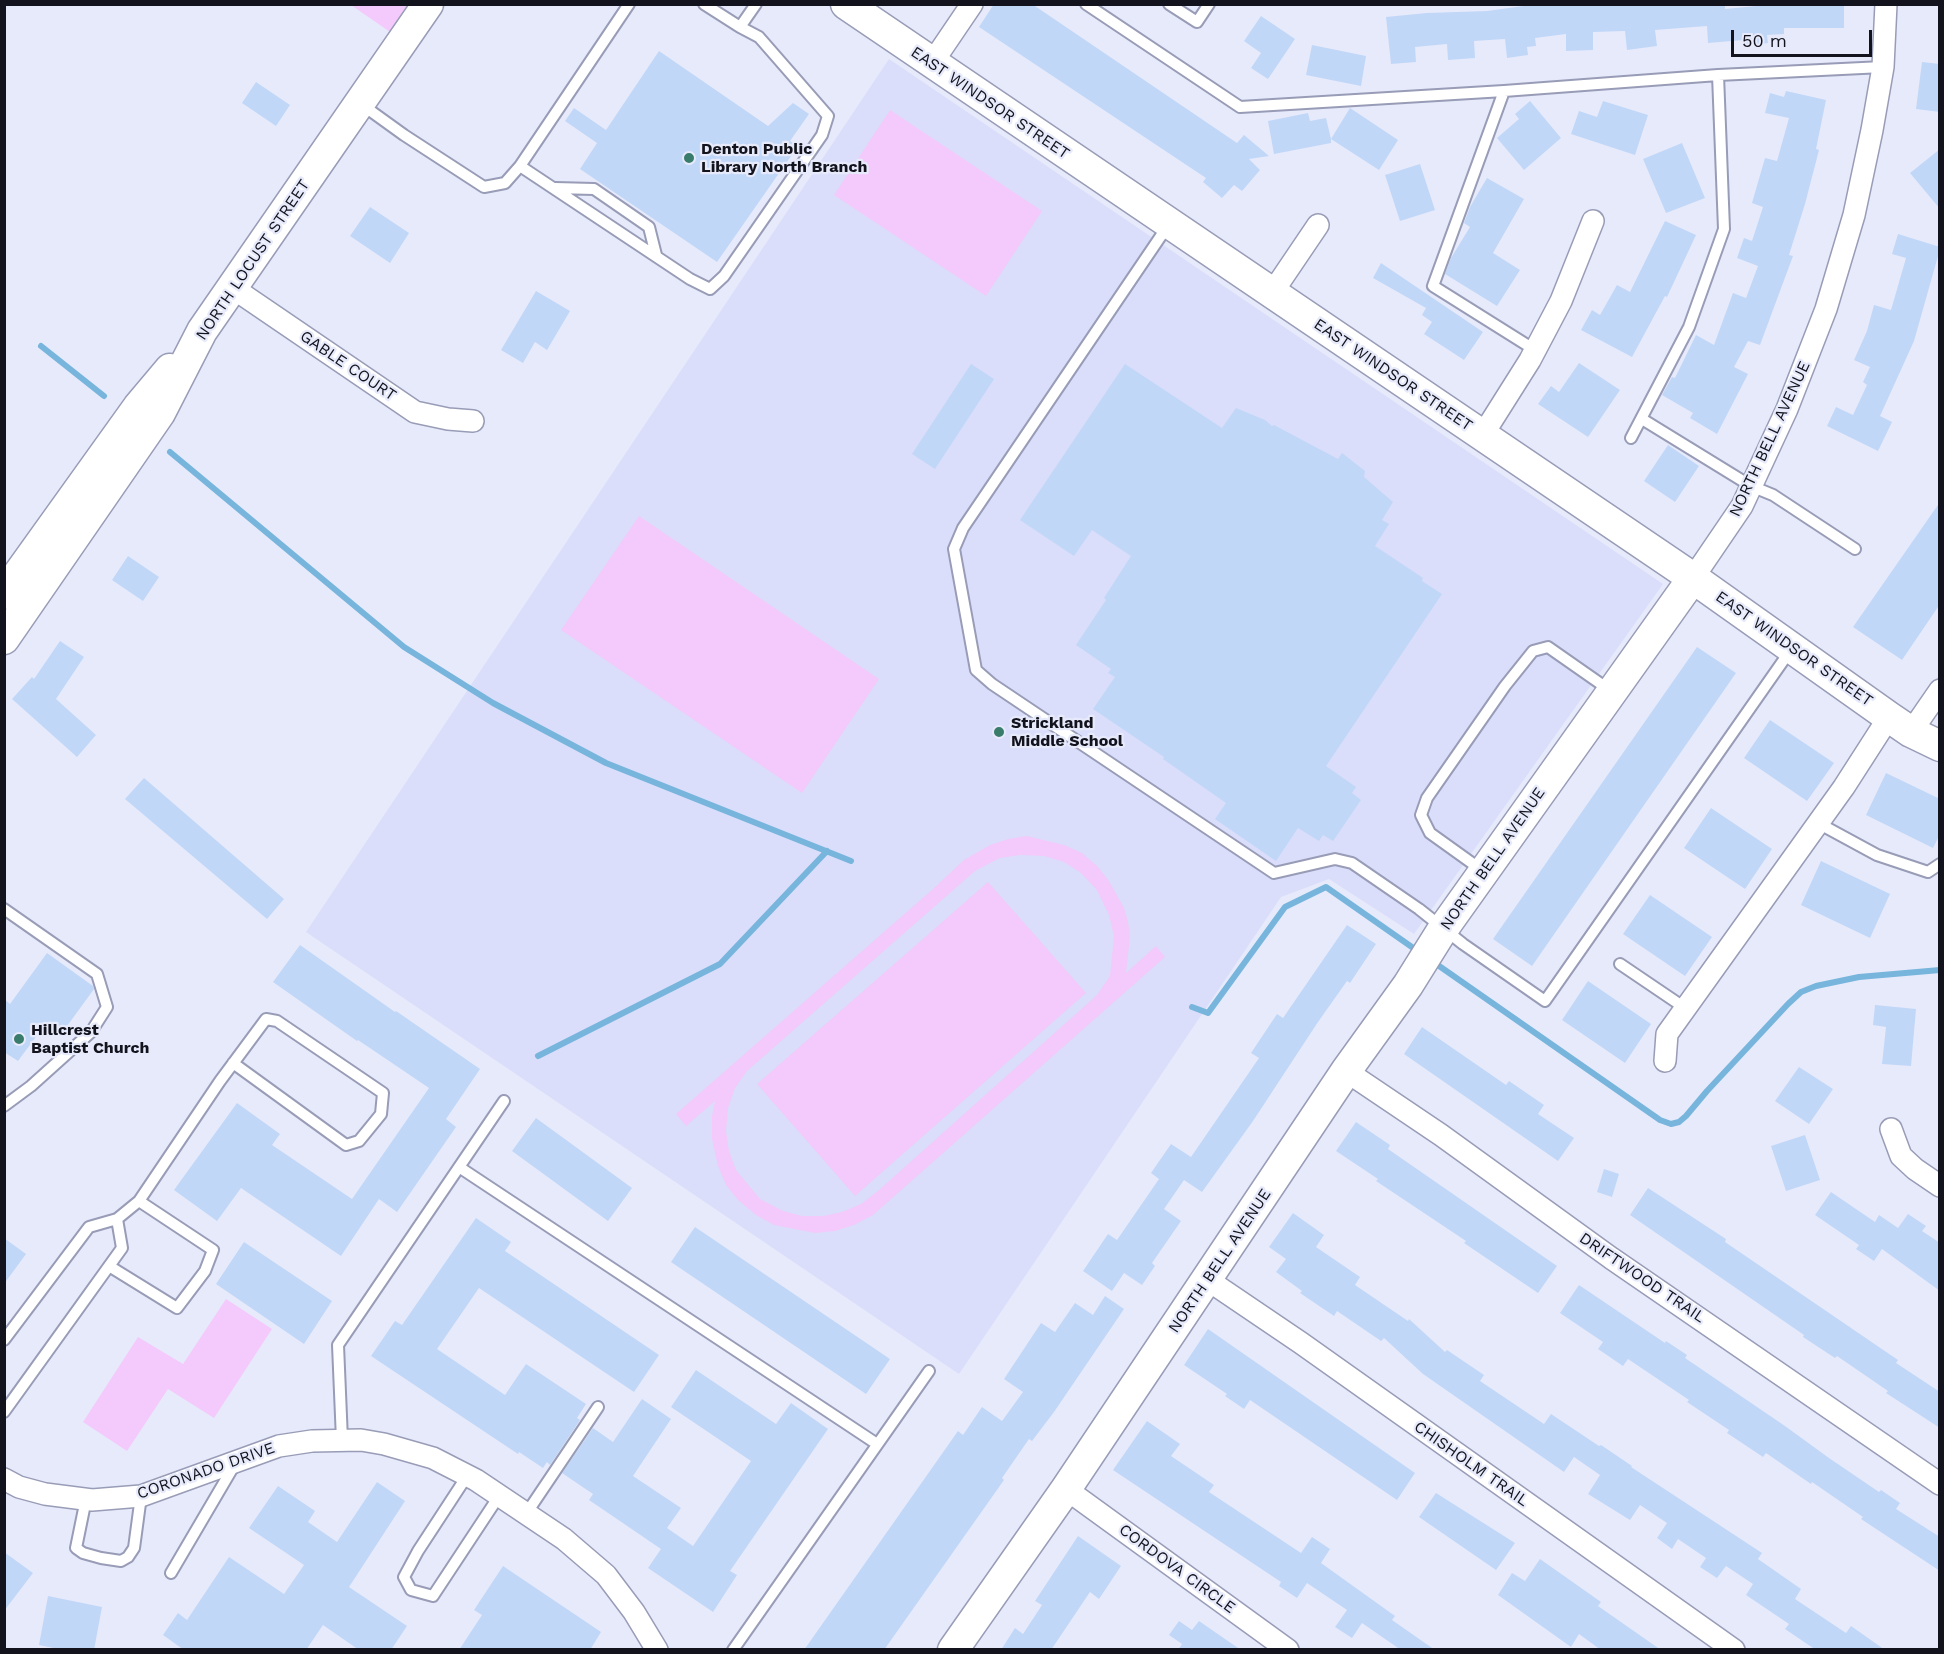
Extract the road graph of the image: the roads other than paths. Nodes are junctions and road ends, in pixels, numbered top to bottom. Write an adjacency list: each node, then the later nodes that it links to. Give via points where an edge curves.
1 (428, 4): 16 (street, NORTH LOCUST STREET)
2 (629, 4): 17 (lane)
3 (704, 4): 11 (lane)
4 (756, 4): 11 (lane)
5 (846, 4): 12 (street, EAST WINDSOR STREET)
6 (972, 4): 12 (street)
7 (1086, 4): 15 (lane, via 1240,107)
8 (1169, 4): 9 (lane, via 1197,22)
9 (1209, 4)
10 (1886, 4): 13 (street, NORTH BELL AVENUE)
11 (740, 27): 22 (lane, via 759,37 828,116 822,135 724,276 710,289)
12 (932, 63): 20 (street, EAST WINDSOR STREET)
13 (1883, 67): 14 (lane); 31 (street, NORTH BELL AVENUE, via 1864,171 1841,263 1787,410)
14 (1718, 75): 15 (lane); 27 (lane, via 1724,229 1689,327)
15 (1504, 92): 26 (lane, via 1433,286)
16 (361, 104): 17 (lane, via 484,187 505,183); 23 (street, NORTH LOCUST STREET)
17 (520, 166): 18 (lane)
18 (554, 188): 22 (lane); 22 (lane, via 594,189 649,227)
19 (1593, 221): 26 (street, via 1561,301)
20 (1169, 224): 24 (street, EAST WINDSOR STREET); 45 (lane, via 963,528 954,549 976,670 1274,873 1335,859 1352,863 1419,909)
21 (1318, 225): 24 (street)
22 (656, 255)
23 (233, 288): 25 (street, NORTH LOCUST STREET); 28 (street, GABLE COURT, via 415,412)
24 (1272, 293): 29 (street, EAST WINDSOR STREET)
25 (202, 331): 34 (street, via 138,407); 35 (street, NORTH LOCUST STREET, via 160,413)
26 (1535, 350): 29 (street)
27 (1642, 419): 30 (lane); 31 (lane)
28 (473, 420)
29 (1482, 436): 33 (street, EAST WINDSOR STREET)
30 (1631, 438)
31 (1751, 486): 32 (lane, via 1773,495); 33 (street, NORTH BELL AVENUE, via 1742,506)
32 (1854, 549)
33 (1693, 578): 36 (street, EAST WINDSOR STREET); 38 (street, NORTH BELL AVENUE)
34 (4, 594)
35 (4, 639)
36 (1792, 648): 39 (street, EAST WINDSOR STREET); 45 (lane, via 1545,1001)
37 (1940, 690): 39 (street)
38 (1611, 691): 43 (street, NORTH BELL AVENUE); 43 (lane, via 1548,647 1533,651 1505,686 1427,798 1421,815 1430,833)
39 (1900, 724): 40 (street, EAST WINDSOR STREET); 41 (street)
40 (1940, 746)
41 (1818, 823): 42 (lane, via 1887,858 1928,872); 47 (street)
42 (1940, 864)
43 (1484, 872): 45 (street, NORTH BELL AVENUE)
44 (4, 909): 52 (lane, via 96,974 107,1007 91,1032)
45 (1442, 931): 50 (street, NORTH BELL AVENUE)
46 (1620, 963): 47 (lane)
47 (1685, 1008): 48 (street, via 1667,1034)
48 (1665, 1061)
49 (233, 1063): 49 (lane, via 266,1019 277,1021 383,1093 381,1114 359,1141 346,1145); 56 (lane)
50 (1346, 1071): 59 (street, NORTH BELL AVENUE); 69 (street, DRIFTWOOD TRAIL)
51 (504, 1101): 54 (lane)
52 (4, 1106)
53 (1892, 1129): 55 (street, via 1901,1156)
54 (459, 1167): 64 (lane, via 338,1345); 65 (lane)
55 (1940, 1186)
56 (139, 1201): 57 (lane); 58 (lane, via 213,1250 205,1271 177,1308)
57 (117, 1219): 58 (lane, via 122,1248); 60 (lane, via 89,1227)
58 (109, 1266): 63 (lane)
59 (1208, 1280): 70 (street, NORTH BELL AVENUE); 80 (street, CHISHOLM TRAIL)
60 (4, 1340)
61 (929, 1371): 65 (lane)
62 (598, 1407): 74 (lane)
63 (4, 1412)
64 (342, 1440): 66 (street, CORONADO DRIVE, via 279,1446); 67 (street, CORONADO DRIVE, via 384,1444 433,1458)
65 (877, 1444): 77 (lane)
66 (237, 1462): 71 (street, CORONADO DRIVE); 75 (lane)
67 (467, 1476): 72 (street, CORONADO DRIVE); 72 (lane, via 404,1576 411,1590 433,1596)
68 (4, 1479): 73 (street, CORONADO DRIVE, via 45,1494)
69 (1940, 1484)
70 (1066, 1489): 78 (street, NORTH BELL AVENUE); 79 (street, CORDOVA CIRCLE)
71 (141, 1496): 73 (street, CORONADO DRIVE); 73 (lane, via 134,1548 121,1561 76,1548)
72 (499, 1496): 74 (street, CORONADO DRIVE)
73 (86, 1499)
74 (526, 1514): 76 (street, CORONADO DRIVE, via 564,1539 606,1575)
75 (171, 1573)
76 (657, 1650)
77 (733, 1650)
78 (953, 1650)
79 (1288, 1650)
80 (1734, 1650)

